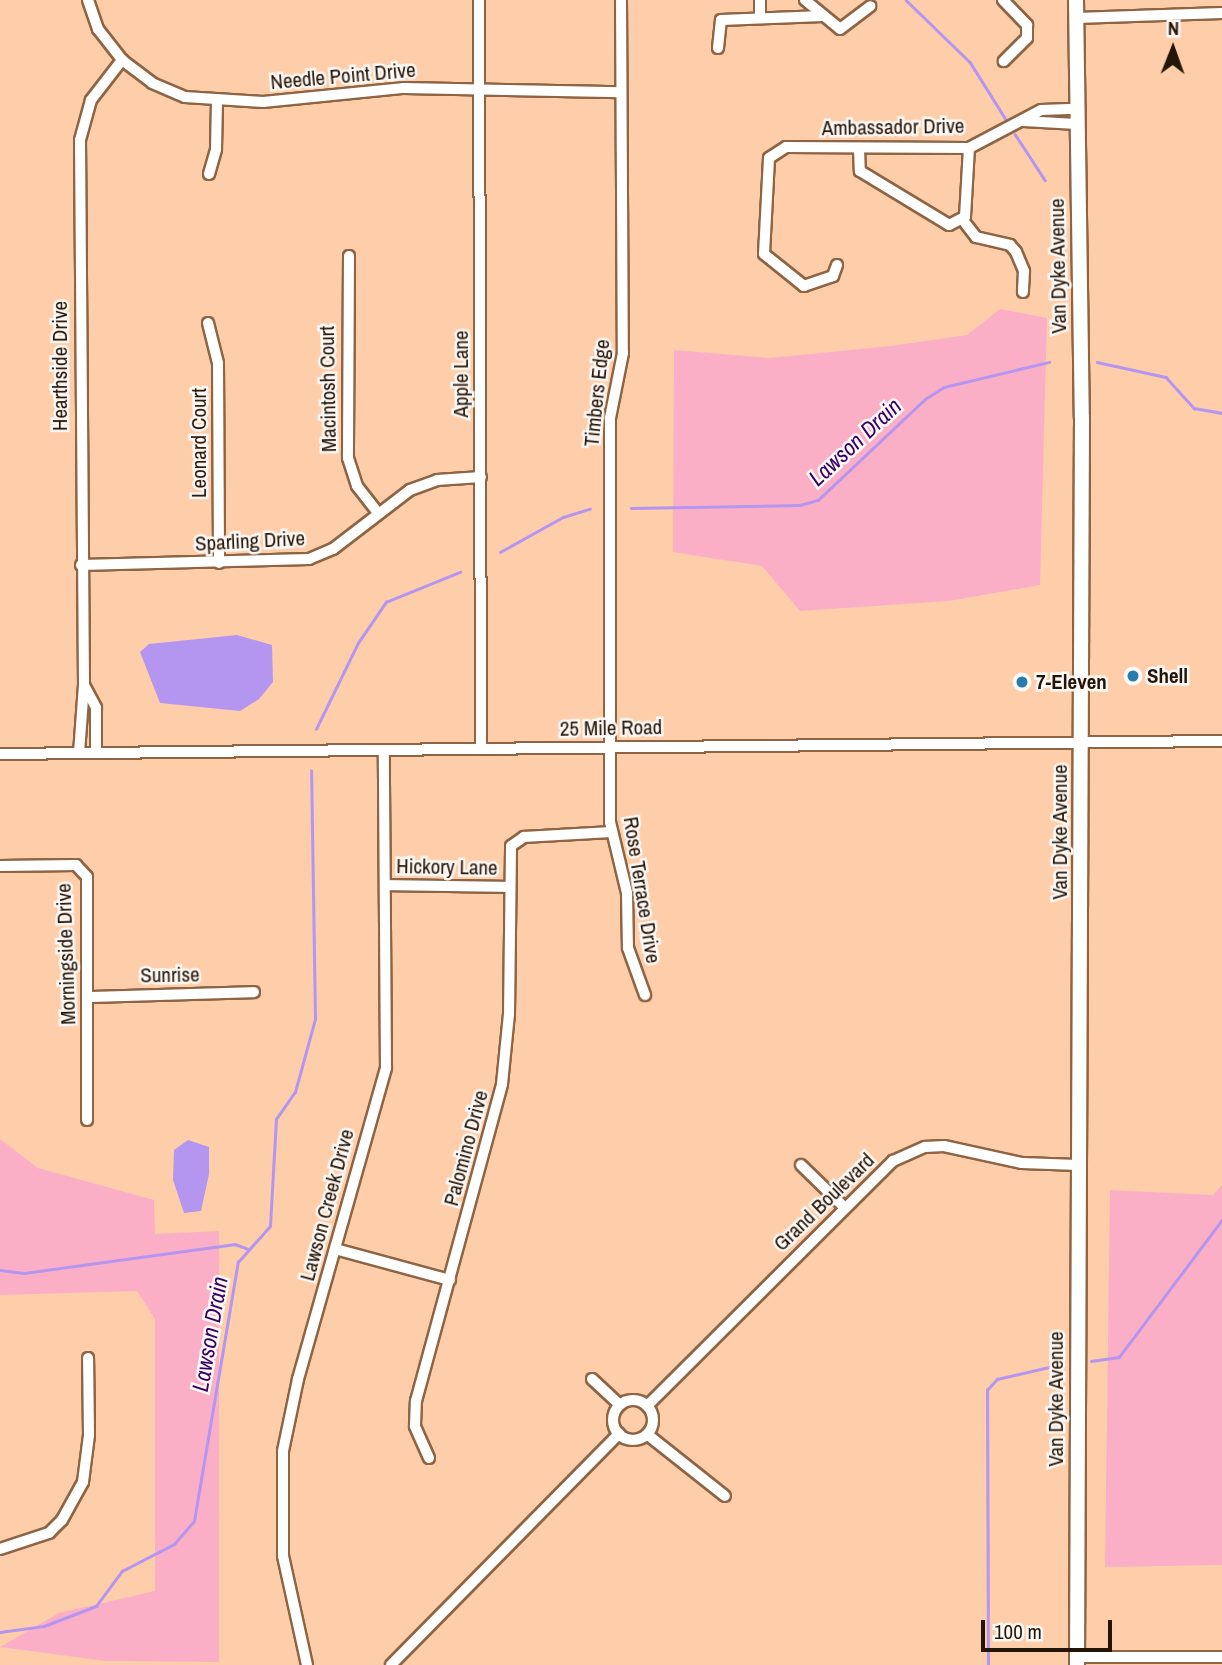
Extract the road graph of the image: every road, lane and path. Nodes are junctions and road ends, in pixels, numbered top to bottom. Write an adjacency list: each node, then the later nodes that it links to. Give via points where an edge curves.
1 (88, 0): 14 (street, Needle Point Drive, via 98,29)
2 (479, 0): 16 (street, Apple Lane)
3 (621, 0): 17 (street, Timbers Edge)
4 (760, 0): 10 (street)
5 (805, 0): 11 (street)
6 (1003, 0): 15 (street, via 1027,25 1027,38)
7 (1076, 0): 12 (main road, Van Dyke Avenue)
8 (870, 6): 11 (street, via 840,29)
9 (1222, 13): 12 (street)
10 (760, 16): 11 (street); 13 (street, via 721,20)
11 (822, 16)
12 (1076, 18): 19 (main road, Van Dyke Avenue)
13 (718, 48)
14 (122, 60): 18 (street, Needle Point Drive, via 167,91); 31 (street, Hearthside Drive, via 91,100 80,140)
15 (1004, 61)
16 (480, 87): 17 (street, Needle Point Drive); 18 (street, Needle Point Drive, via 372,89 296,100); 28 (street, Apple Lane)
17 (621, 92): 35 (street, Timbers Edge, via 623,353 610,418)
18 (217, 102): 22 (street, via 216,149)
19 (1076, 117): 21 (street, Ambassador Drive, via 1024,121); 33 (main road, Van Dyke Avenue)
20 (859, 148): 21 (street, Ambassador Drive); 23 (street, via 860,171 949,225); 25 (street, Ambassador Drive, via 786,147 766,165 764,254 804,286 833,276)
21 (969, 148): 23 (street, via 967,207)
22 (209, 174)
23 (962, 219): 26 (street, via 976,237 1010,245 1016,252 1024,271)
24 (349, 256): 29 (street, Macintosh Court, via 347,450 351,475)
25 (837, 265)
26 (1023, 292)
27 (208, 323): 30 (street, Leonard Court, via 218,363)
28 (481, 477): 29 (street, Sparling Drive, via 427,482); 36 (street, Apple Lane)
29 (379, 513): 30 (street, Sparling Drive, via 321,556 291,563)
30 (219, 563): 31 (street, Sparling Drive)
31 (81, 565): 32 (street, Hearthside Drive)
32 (84, 685): 38 (street, Hearthside Drive); 39 (street, Hearthside Drive, via 96,709)
33 (1082, 741): 34 (street, 25 Mile Road); 35 (street, 25 Mile Road); 50 (main road, Van Dyke Avenue)
34 (1222, 741)
35 (611, 747): 36 (street, 25 Mile Road); 41 (street, Rose Terrace Drive)
36 (481, 748): 37 (street, 25 Mile Road)
37 (384, 750): 39 (street, 25 Mile Road); 43 (street, Lawson Creek Drive)
38 (79, 753): 39 (street, 25 Mile Road); 40 (street, 25 Mile Road)
39 (96, 753)
40 (0, 754)
41 (611, 832): 44 (street, Palomino Drive, via 515,840 509,853); 46 (street, Rose Terrace Drive, via 627,893 628,948)
42 (0, 866): 47 (street, Morningside Drive, via 76,865 87,877)
43 (385, 885): 44 (street, Hickory Lane); 52 (street, Lawson Creek Drive, via 386,1068)
44 (509, 887): 53 (street, Palomino Drive, via 509,1014 502,1084)
45 (254, 992): 47 (street, Sunrise)
46 (645, 995)
47 (88, 997): 48 (street, Morningside Drive)
48 (87, 1119)
49 (801, 1165): 51 (street)
50 (1078, 1165): 51 (street, Grand Boulevard, via 1022,1163 961,1147 925,1147 893,1161); 64 (main road, Van Dyke Avenue)
51 (844, 1207): 57 (street, Grand Boulevard)
52 (335, 1249): 53 (street); 65 (street, Lawson Creek Drive, via 283,1451 283,1556)
53 (450, 1280): 60 (street, Palomino Drive, via 414,1415)
54 (88, 1358): 62 (street, via 88,1456 74,1502 49,1533)
55 (592, 1379): 56 (street)
56 (620, 1405): 57 (street, via 637,1400); 58 (street, via 614,1421)
57 (648, 1405): 59 (street, via 653,1423)
58 (619, 1434): 59 (street, via 632,1438); 66 (street)
59 (648, 1435): 61 (street)
60 (429, 1458)
61 (725, 1496)
62 (0, 1549)
63 (1222, 1657): 64 (street)
64 (1077, 1661)
65 (307, 1665)
66 (391, 1665)

